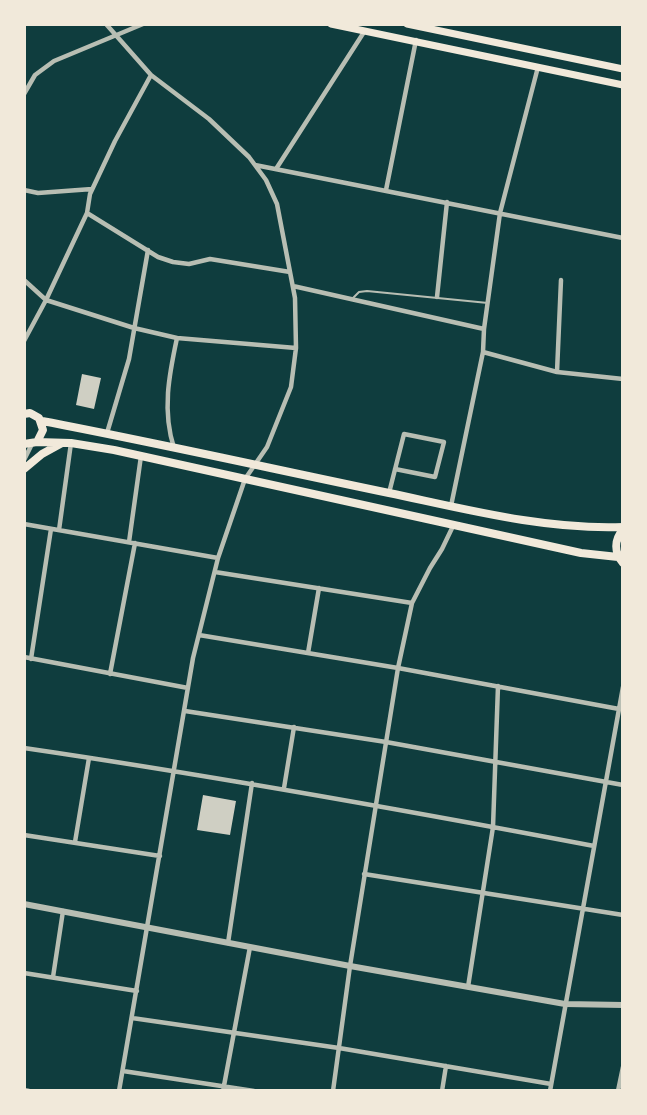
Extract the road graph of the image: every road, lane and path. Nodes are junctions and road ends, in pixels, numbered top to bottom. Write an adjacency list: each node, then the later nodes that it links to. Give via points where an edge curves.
1 (106, 24): 6 (street)
2 (143, 24): 6 (street)
3 (332, 24): 5 (main road)
4 (407, 24): 9 (main road)
5 (364, 32): 7 (main road); 14 (street)
6 (116, 35): 10 (street); 12 (street, via 54,61 35,75)
7 (416, 40): 8 (main road); 17 (street)
8 (538, 67): 11 (main road); 20 (street)
9 (623, 69)
10 (151, 75): 13 (street, via 209,119); 15 (street)
11 (623, 85)
12 (24, 94)
13 (254, 164): 14 (street); 23 (street, via 278,204)
14 (276, 169): 17 (street)
15 (92, 189): 16 (street, via 38,193); 19 (street)
16 (24, 190)
17 (386, 190): 18 (street)
18 (447, 202): 20 (street); 27 (street)
19 (87, 213): 22 (street); 29 (street)
20 (500, 213): 21 (street); 30 (street)
21 (623, 238)
22 (148, 250): 23 (street, via 173,262 210,260); 31 (street)
23 (290, 272): 26 (street)
24 (24, 280): 29 (street)
25 (561, 280): 37 (street)
26 (293, 286): 28 (street); 35 (street)
27 (437, 297): 28 (lane, via 368,291 359,292); 30 (lane)
28 (353, 299): 32 (street)
29 (46, 300): 31 (street); 34 (street)
30 (488, 303): 32 (street)
31 (134, 328): 33 (street); 42 (street)
32 (484, 329): 36 (street)
33 (177, 338): 35 (street); 45 (street, via 167,389 168,429)
34 (24, 341)
35 (296, 348): 48 (street, via 291,387 267,447)
36 (483, 352): 37 (street); 53 (street)
37 (557, 372): 38 (street)
38 (623, 379)
39 (24, 406): 40 (main road)
40 (27, 413): 41 (main road)
41 (42, 421): 42 (main road); 43 (main road, via 44,430)
42 (107, 433): 45 (main road)
43 (31, 443): 44 (main road); 47 (street)
44 (67, 443): 46 (main road); 49 (main road, via 42,454); 58 (street)
45 (174, 448): 48 (main road)
46 (141, 456): 51 (main road); 59 (street)
47 (24, 460)
48 (255, 463): 51 (street); 52 (main road)
49 (24, 469)
50 (395, 469): 50 (street, via 404,435 444,442 435,477); 52 (street)
51 (245, 479): 55 (main road); 60 (street)
52 (389, 493): 53 (main road)
53 (451, 506): 56 (main road, via 540,522)
54 (24, 524): 57 (street)
55 (454, 524): 61 (main road); 64 (street)
56 (623, 528): 61 (main road, via 616,546)
57 (51, 529): 58 (street); 67 (street)
58 (59, 530): 59 (street)
59 (132, 543): 60 (street); 70 (street)
60 (218, 558): 62 (street)
61 (621, 560)
62 (215, 572): 63 (street); 65 (street)
63 (319, 588): 64 (street); 66 (street)
64 (412, 603): 69 (street)
65 (199, 635): 66 (street); 73 (street)
66 (308, 653): 69 (street)
67 (27, 658): 68 (street); 70 (street)
68 (24, 664)
69 (398, 668): 71 (street); 77 (street)
70 (110, 674): 73 (street)
71 (498, 687): 74 (street); 80 (street)
72 (623, 687): 74 (street)
73 (188, 688): 75 (street)
74 (619, 710): 82 (street)
75 (185, 711): 76 (street); 81 (street)
76 (294, 728): 77 (street); 85 (street)
77 (386, 741): 80 (street); 86 (street)
78 (24, 748): 79 (street)
79 (90, 758): 81 (street); 89 (street)
80 (495, 762): 82 (street); 87 (street)
81 (175, 770): 83 (street); 91 (street)
82 (605, 782): 84 (street); 90 (street)
83 (252, 783): 85 (street); 99 (street)
84 (623, 785)
85 (284, 789): 86 (street)
86 (376, 804): 87 (street); 92 (street)
87 (493, 826): 90 (street); 93 (street)
88 (24, 835): 89 (street)
89 (75, 843): 91 (street)
90 (594, 846): 95 (street)
91 (160, 856): 98 (street)
92 (364, 874): 93 (street); 101 (street)
93 (483, 893): 95 (street); 104 (street)
94 (24, 904): 96 (street)
95 (582, 909): 97 (street); 106 (street)
96 (63, 911): 98 (street); 103 (street)
97 (623, 915)
98 (148, 927): 99 (street); 105 (street)
99 (228, 943): 100 (street)
100 (250, 947): 101 (street); 109 (street)
101 (350, 966): 104 (street); 110 (street)
102 (24, 972): 103 (street)
103 (53, 977): 105 (street)
104 (468, 987): 106 (street)
105 (137, 991): 108 (street)
106 (565, 1004): 107 (street); 114 (street)
107 (623, 1005)
108 (132, 1018): 109 (street); 113 (street)
109 (234, 1032): 110 (street); 115 (street)
110 (339, 1048): 111 (street); 120 (street)
111 (446, 1066): 114 (street); 121 (street)
112 (623, 1067): 123 (street)
113 (123, 1071): 115 (street); 118 (street)
114 (551, 1084): 122 (street)
115 (224, 1089): 119 (street)
116 (24, 1090): 117 (street)
117 (29, 1091)
118 (119, 1091)
119 (254, 1091)
120 (333, 1091)
121 (442, 1091)
122 (550, 1091)
123 (618, 1091)

